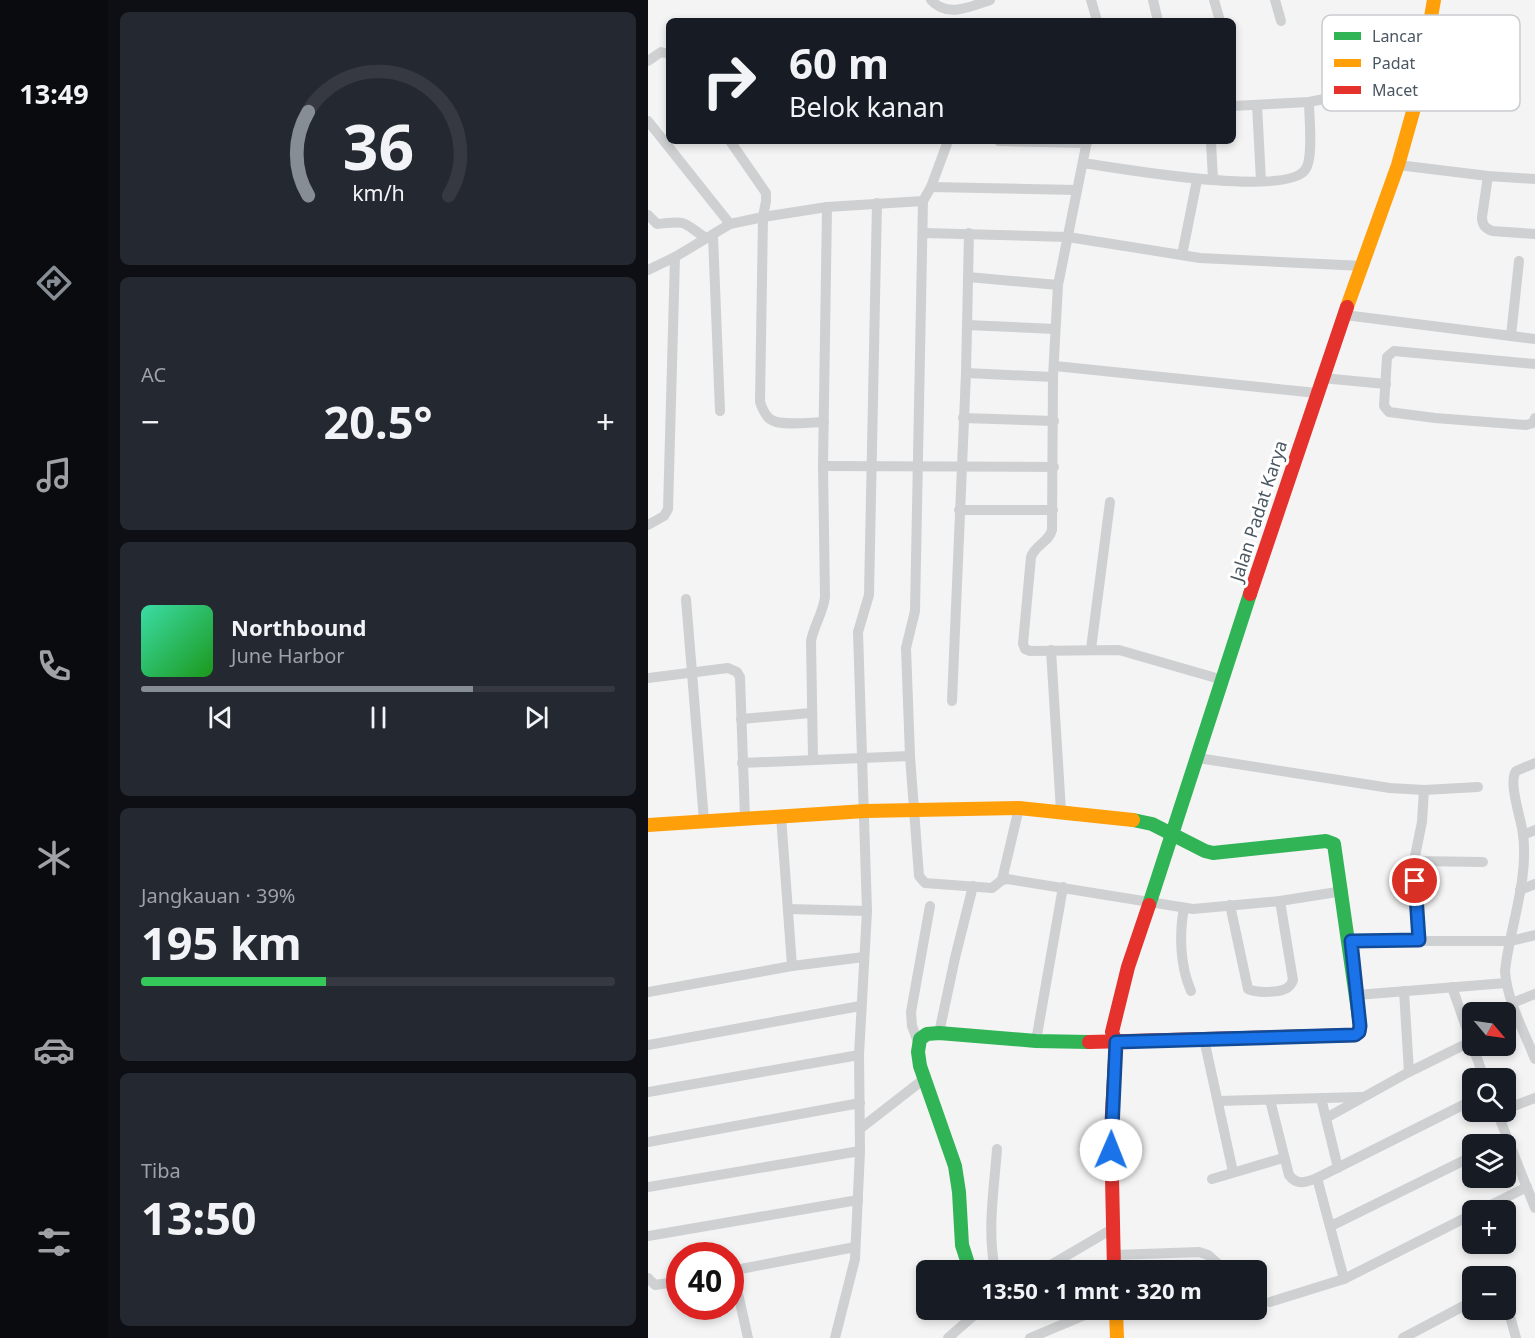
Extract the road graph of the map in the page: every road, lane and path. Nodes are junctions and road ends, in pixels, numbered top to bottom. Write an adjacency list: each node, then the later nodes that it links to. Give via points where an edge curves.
1 (931, 0): 2 (street, via 950,10)
2 (990, 0)
3 (1091, 0): 9 (street)
4 (1153, 0): 10 (street)
5 (1214, 0): 11 (street)
6 (1275, 0): 12 (street)
7 (1434, 0): 8 (street, Jalan Padat Karya)
8 (1431, 15)
9 (1096, 18)
10 (1157, 18)
11 (1219, 18)
12 (1281, 21)
13 (666, 53): 14 (street, via 661,52)
14 (648, 61)
15 (1322, 100): 16 (street)
16 (1309, 102): 17 (street); 33 (street, via 1308,166 1296,177)
17 (1257, 105): 18 (street); 33 (street)
18 (1236, 106)
19 (1413, 111): 28 (street, Jalan Padat Karya)
20 (648, 121): 21 (street)
21 (666, 144)
22 (666, 144): 41 (street)
23 (732, 144): 40 (street, via 766,193)
24 (947, 144): 34 (street)
25 (1087, 144): 27 (street)
26 (1211, 144): 32 (street)
27 (1083, 163): 31 (street); 35 (street)
28 (1398, 165): 29 (street); 50 (street, Jalan Padat Karya)
29 (1488, 176): 30 (street); 44 (street, via 1482,217 1486,228)
30 (1535, 179)
31 (1197, 180): 32 (street); 47 (street)
32 (1213, 180): 33 (street)
33 (1261, 181)
34 (931, 187): 35 (street); 36 (street)
35 (1077, 190): 46 (street)
36 (923, 201): 37 (street); 42 (street)
37 (877, 203): 38 (street); 71 (street)
38 (827, 207): 40 (street); 69 (street)
39 (648, 215): 45 (street, via 658,224 678,221)
40 (763, 217): 41 (street); 69 (street, via 760,402 770,419 779,423)
41 (730, 224): 45 (street)
42 (923, 233): 43 (street); 72 (street)
43 (969, 233): 46 (street); 52 (street)
44 (1535, 234)
45 (710, 237): 48 (street); 65 (street)
46 (1068, 237): 47 (street); 53 (street)
47 (1182, 255): 50 (street)
48 (675, 257): 51 (street); 78 (street, via 668,509)
49 (1519, 261): 57 (street)
50 (1363, 266): 54 (street, Jalan Padat Karya)
51 (648, 270)
52 (968, 277): 53 (street); 55 (street)
53 (1058, 285): 56 (street)
54 (1345, 315): 57 (street); 62 (street, Jalan Padat Karya)
55 (967, 325): 56 (street); 61 (street)
56 (1055, 329): 60 (street)
57 (1510, 336): 58 (street)
58 (1535, 339)
59 (1535, 364): 63 (street, via 1394,351 1388,357)
60 (1054, 372): 61 (street); 64 (street); 68 (street)
61 (966, 373): 66 (street)
62 (1322, 378): 63 (street); 64 (street, Jalan Padat Karya)
63 (1386, 384): 67 (street, via 1384,406 1389,412 1526,425)
64 (1317, 393): 84 (street, Jalan Padat Karya)
65 (720, 411)
66 (963, 418): 68 (street); 73 (street)
67 (1535, 418)
68 (1054, 421): 74 (street)
69 (824, 422): 70 (street)
70 (824, 466): 71 (street); 86 (street, via 825,597 811,641)
71 (871, 466): 72 (street); 88 (street, via 869,595 858,632)
72 (919, 466): 73 (street); 89 (street, via 915,611 906,648)
73 (961, 466): 74 (street); 76 (street)
74 (1054, 467): 77 (street)
75 (1110, 502): 80 (street)
76 (959, 510): 77 (street); 85 (street)
77 (1053, 510): 81 (street, via 1051,535 1031,557 1023,644 1030,651)
78 (648, 525)
79 (686, 599): 82 (street)
80 (1091, 649): 81 (street); 84 (street, via 1130,652)
81 (1051, 650): 99 (street)
82 (692, 673): 83 (street); 87 (street, via 728,668 737,672); 102 (street)
83 (648, 678)
84 (1223, 680): 90 (street, Jalan Padat Karya)
85 (952, 701)
86 (811, 714): 87 (street); 91 (street)
87 (741, 719): 92 (street)
88 (862, 756): 89 (street); 91 (street); 98 (street)
89 (910, 756): 97 (street)
90 (1198, 758): 95 (street); 105 (street, Jalan Padat Karya)
91 (813, 759): 92 (street)
92 (742, 763): 101 (street)
93 (1535, 763): 106 (street, via 1516,771 1513,780)
94 (1478, 787): 95 (street)
95 (1424, 790): 107 (street)
96 (1019, 808): 97 (street); 99 (street); 109 (street)
97 (914, 810): 98 (street); 111 (street, via 921,881)
98 (865, 811): 100 (street); 121 (street)
99 (1061, 811): 105 (street, via 1142,821)
100 (781, 816): 101 (street); 120 (street)
101 (745, 818): 102 (street)
102 (704, 821): 103 (street)
103 (648, 825)
104 (1535, 830): 106 (street)
105 (1173, 835): 114 (street, via 1213,853 1330,842 1336,849); 116 (street, Jalan Padat Karya)
106 (1523, 835): 113 (street)
107 (1414, 861): 108 (street); 123 (street)
108 (1483, 862)
109 (1002, 880): 111 (street, via 992,888); 112 (street)
110 (1535, 884): 113 (street)
111 (973, 886): 140 (street)
112 (1063, 887): 116 (street); 143 (street)
113 (1520, 890): 124 (street)
114 (1343, 891): 115 (street); 125 (street)
115 (1280, 901): 117 (street); 117 (street, via 1293,980 1280,990 1248,989)
116 (1149, 902): 119 (street); 141 (street, Jalan Padat Karya, via 1128,967)
117 (1230, 905): 119 (street)
118 (930, 906): 144 (street, via 911,1012)
119 (1184, 908): 130 (street, via 1181,949)
120 (788, 909): 121 (street); 127 (street)
121 (867, 911): 126 (street)
122 (1535, 934): 124 (street)
123 (1419, 940): 124 (street); 125 (street)
124 (1511, 940): 128 (street)
125 (1351, 941): 133 (street)
126 (864, 957): 127 (street); 137 (street)
127 (792, 966): 132 (street)
128 (1506, 983): 129 (street); 135 (street)
129 (1452, 987): 131 (street); 139 (street)
130 (1191, 991)
131 (1404, 991): 133 (street); 149 (street)
132 (648, 992)
133 (1357, 994): 142 (street, via 1359,1032 1350,1036)
134 (1535, 994): 136 (street)
135 (1512, 1002)
136 (1515, 1002)
137 (860, 1006): 145 (street); 147 (street)
138 (1516, 1013): 148 (street)
139 (1462, 1018)
140 (939, 1034): 143 (street); 144 (street, via 928,1034)
141 (1114, 1037): 142 (street); 143 (street); 179 (street, Jalan Padat Karya)
142 (1204, 1039): 156 (street)
143 (1036, 1041)
144 (918, 1042): 150 (street)
145 (648, 1045)
146 (1462, 1046): 149 (street)
147 (859, 1055): 151 (street); 157 (street)
148 (1535, 1059)
149 (1409, 1072): 152 (street)
150 (924, 1079): 161 (street); 183 (street, via 957,1173)
151 (648, 1092)
152 (1364, 1097): 153 (street); 160 (street)
153 (1321, 1098): 155 (street); 160 (street)
154 (1535, 1098): 158 (street)
155 (1270, 1100): 156 (street); 165 (street)
156 (1218, 1101): 169 (street)
157 (860, 1103): 161 (street); 162 (street)
158 (1516, 1105)
159 (1462, 1106): 168 (street)
160 (1326, 1118): 168 (street)
161 (861, 1128): 164 (street)
162 (648, 1142)
163 (997, 1149): 184 (street, via 990,1228)
164 (860, 1151): 172 (street); 174 (street)
165 (1283, 1158): 169 (street); 170 (street, via 1289,1175 1297,1182)
166 (1516, 1159): 173 (street)
167 (1462, 1161): 178 (street)
168 (1338, 1168): 170 (street)
169 (1233, 1172): 171 (street)
170 (1317, 1178): 178 (street)
171 (1212, 1179)
172 (648, 1187)
173 (1527, 1187): 175 (street); 176 (street)
174 (858, 1200): 180 (street); 181 (street)
175 (1501, 1200)
176 (1535, 1208)
177 (1462, 1220): 190 (street)
178 (1331, 1226): 190 (street)
179 (1112, 1229): 182 (street, Jalan Padat Karya); 185 (street)
180 (648, 1236)
181 (855, 1246): 188 (street); 200 (street)
182 (1114, 1255): 186 (street, Jalan Padat Karya); 187 (street, via 1199,1252)
183 (964, 1260)
184 (994, 1260)
185 (1059, 1260)
186 (1114, 1260)
187 (1213, 1260)
188 (744, 1269)
189 (648, 1278): 191 (street, via 655,1285)
190 (1344, 1279): 192 (street)
191 (666, 1283)
192 (1270, 1302)
193 (1462, 1307): 204 (street)
194 (744, 1320): 199 (street)
195 (969, 1320): 201 (street)
196 (1073, 1320): 202 (street)
197 (1116, 1320): 203 (street)
198 (1511, 1320): 205 (street)
199 (748, 1338)
200 (835, 1338)
201 (948, 1338)
202 (1030, 1338)
203 (1117, 1338)
204 (1403, 1338)
205 (1516, 1338)

